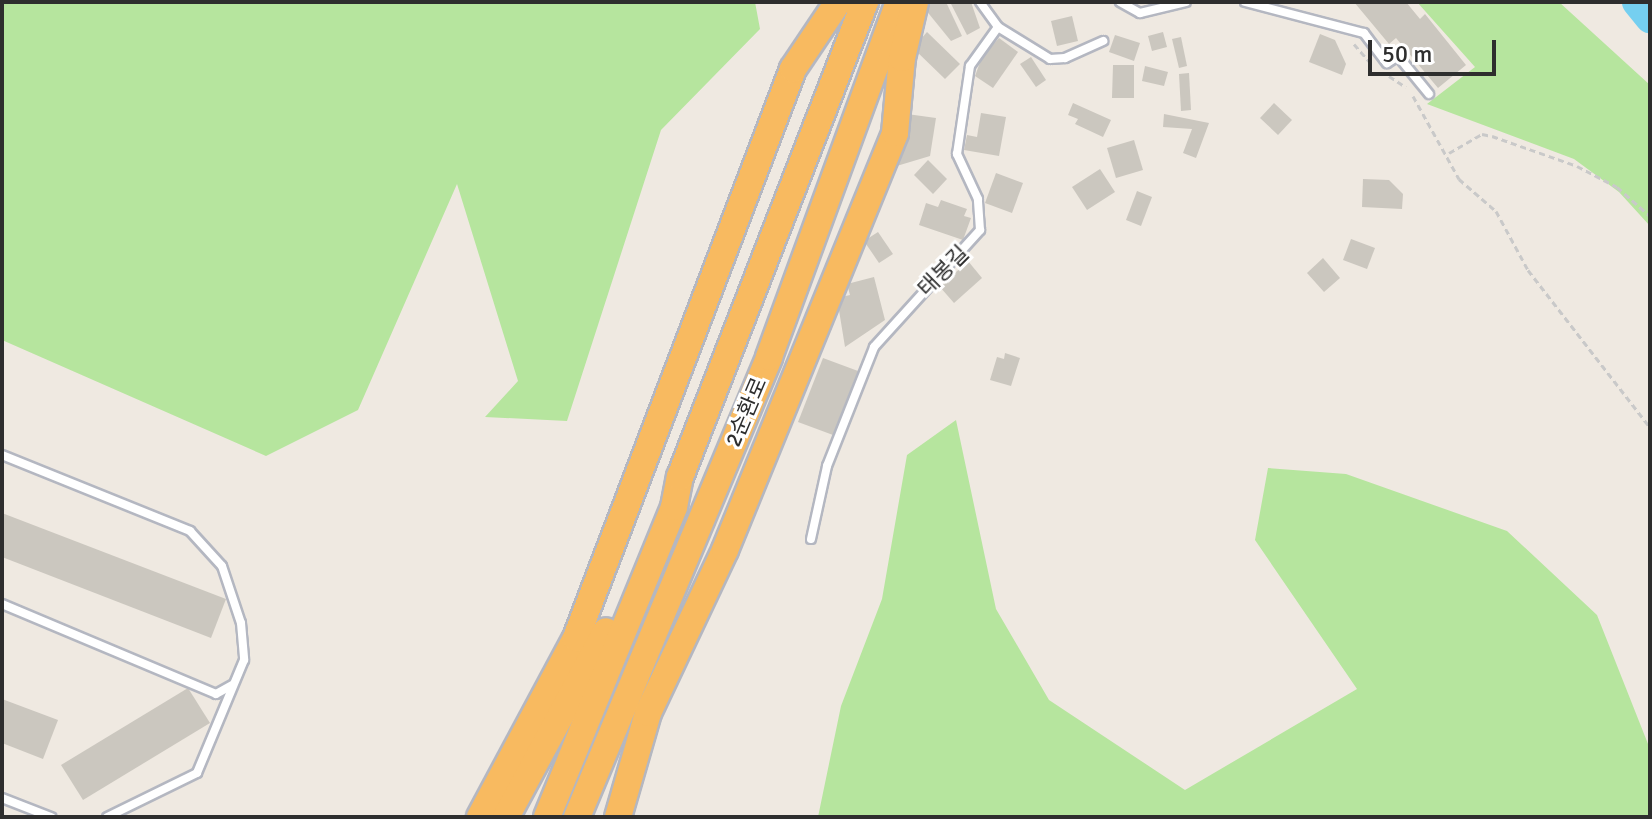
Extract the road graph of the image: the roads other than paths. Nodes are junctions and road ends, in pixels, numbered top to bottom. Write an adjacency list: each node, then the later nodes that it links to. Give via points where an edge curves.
1 (838, 2): 20 (highway, via 793,69 576,638)
2 (865, 2): 13 (highway, 2순환로)
3 (899, 2): 23 (highway, 2순환로, via 769,357)
4 (915, 2): 24 (highway, via 902,58 895,133 725,550 648,713)
5 (980, 2): 9 (lane)
6 (1120, 2): 7 (lane, via 1140,13)
7 (1186, 2)
8 (1245, 2): 11 (lane, via 1364,33 1387,63 1398,56)
9 (998, 27): 10 (lane, via 1050,59); 14 (lane, 태봉길, via 970,66 957,154 978,199 980,230 874,347 827,466)
10 (1103, 41)
11 (1429, 94)
12 (2, 455): 16 (lane, via 190,531 222,566 241,623 246,641)
13 (680, 477): 21 (highway, via 663,500 607,629); 22 (highway, 2순환로, via 674,507)
14 (811, 539)
15 (2, 604): 16 (lane, via 216,694)
16 (238, 678): 19 (lane, via 197,773)
17 (2, 798): 18 (lane)
18 (51, 817)
19 (107, 817)
20 (480, 817)
21 (506, 817)
22 (547, 817)
23 (577, 817)
24 (618, 817)

